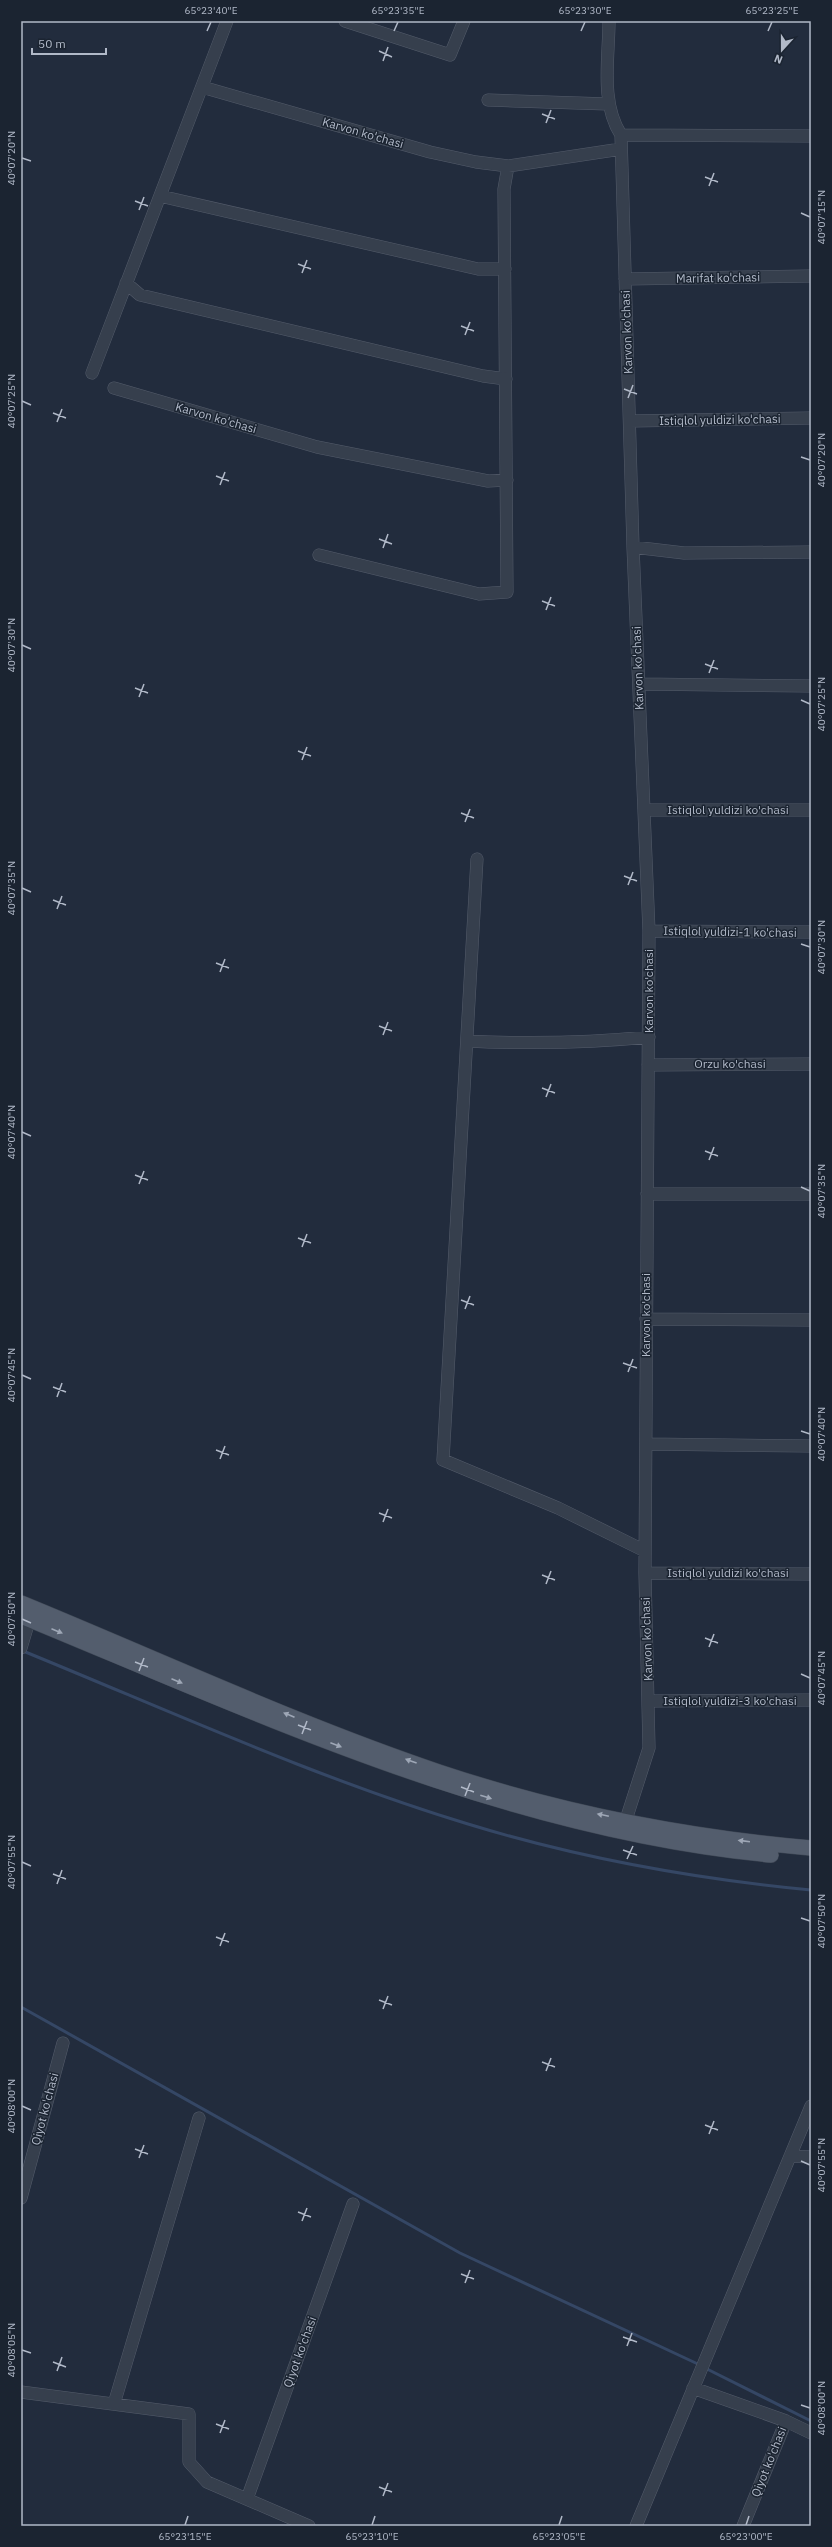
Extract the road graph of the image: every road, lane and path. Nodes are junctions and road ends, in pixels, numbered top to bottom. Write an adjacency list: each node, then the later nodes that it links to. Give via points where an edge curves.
1 (227, 21): 5 (street)
2 (345, 21): 3 (street, via 450,54)
3 (464, 21)
4 (610, 21): 7 (street, Karvon ko'chasi)
5 (202, 87): 11 (street, Karvon ko'chasi, via 430,152); 12 (street)
6 (488, 100): 7 (street)
7 (608, 104): 8 (street, Karvon ko'chasi, via 613,122)
8 (621, 135): 9 (street); 10 (street, Karvon ko'chasi)
9 (811, 136)
10 (621, 149): 11 (street, Karvon ko'chasi); 15 (street, Karvon ko'chasi)
11 (508, 166): 13 (street, via 504,189)
12 (160, 196): 13 (street, via 478,269); 16 (street)
13 (505, 268): 18 (street)
14 (811, 276): 15 (street, Marifat ko'chasi)
15 (625, 280): 21 (street, Karvon ko'chasi)
16 (126, 283): 17 (street); 18 (street, via 140,295 483,376)
17 (92, 373)
18 (506, 379): 22 (street)
19 (114, 388): 22 (street, Karvon ko'chasi, via 317,447 488,481)
20 (811, 418): 21 (street, Istiqlol yuldizi ko'chasi)
21 (630, 421): 23 (street, Karvon ko'chasi)
22 (506, 480): 25 (street, via 508,592 479,594)
23 (634, 547): 24 (street, via 684,554); 26 (street, Karvon ko'chasi)
24 (811, 552)
25 (319, 555)
26 (639, 684): 27 (street); 28 (street, Karvon ko'chasi)
27 (811, 686)
28 (644, 810): 29 (street, Istiqlol yuldizi ko'chasi); 31 (street, Karvon ko'chasi)
29 (811, 810)
30 (477, 859): 34 (street)
31 (649, 931): 32 (street, Istiqlol yuldizi-1 ko'chasi); 33 (street, Karvon ko'chasi)
32 (811, 932)
33 (648, 1037): 34 (street, via 581,1044 532,1045); 36 (street, Karvon ko'chasi)
34 (466, 1041): 43 (street, via 443,1460 558,1508)
35 (811, 1064): 36 (street, Orzu ko'chasi)
36 (648, 1065): 37 (street, Karvon ko'chasi)
37 (647, 1194): 38 (street); 39 (street, Karvon ko'chasi)
38 (811, 1194)
39 (646, 1319): 40 (street); 41 (street, Karvon ko'chasi)
40 (811, 1320)
41 (646, 1444): 42 (street); 43 (street, Karvon ko'chasi)
42 (811, 1446)
43 (645, 1551): 44 (street, Karvon ko'chasi)
44 (645, 1573): 45 (street, Istiqlol yuldizi ko'chasi); 49 (street, Karvon ko'chasi)
45 (811, 1574)
46 (26, 1612): 47 (street); 50 (main road, via 439,1772)
47 (23, 1643)
48 (811, 1700): 49 (street, Istiqlol yuldizi-3 ko'chasi)
49 (649, 1701): 50 (street, Karvon ko'chasi, via 649,1748)
50 (625, 1825): 51 (main road, one-way to 50); 52 (main road, via 722,1849)
51 (811, 1848)
52 (811, 1858)
53 (63, 2043): 58 (street, Qiyot ko'chasi)
54 (811, 2106): 56 (street)
55 (199, 2118): 62 (street)
56 (790, 2156): 57 (street); 60 (street)
57 (811, 2158)
58 (21, 2198)
59 (353, 2204): 65 (street, Qiyot ko'chasi)
60 (692, 2388): 63 (street, Qiyot ko'chasi); 67 (street)
61 (21, 2392): 62 (street)
62 (114, 2404): 65 (street, via 189,2414 189,2462 207,2482)
63 (786, 2421): 64 (street, Qiyot ko'chasi); 68 (street, Qiyot ko'chasi)
64 (811, 2433)
65 (247, 2499): 66 (street)
66 (309, 2526)
67 (636, 2526)
68 (743, 2526)

